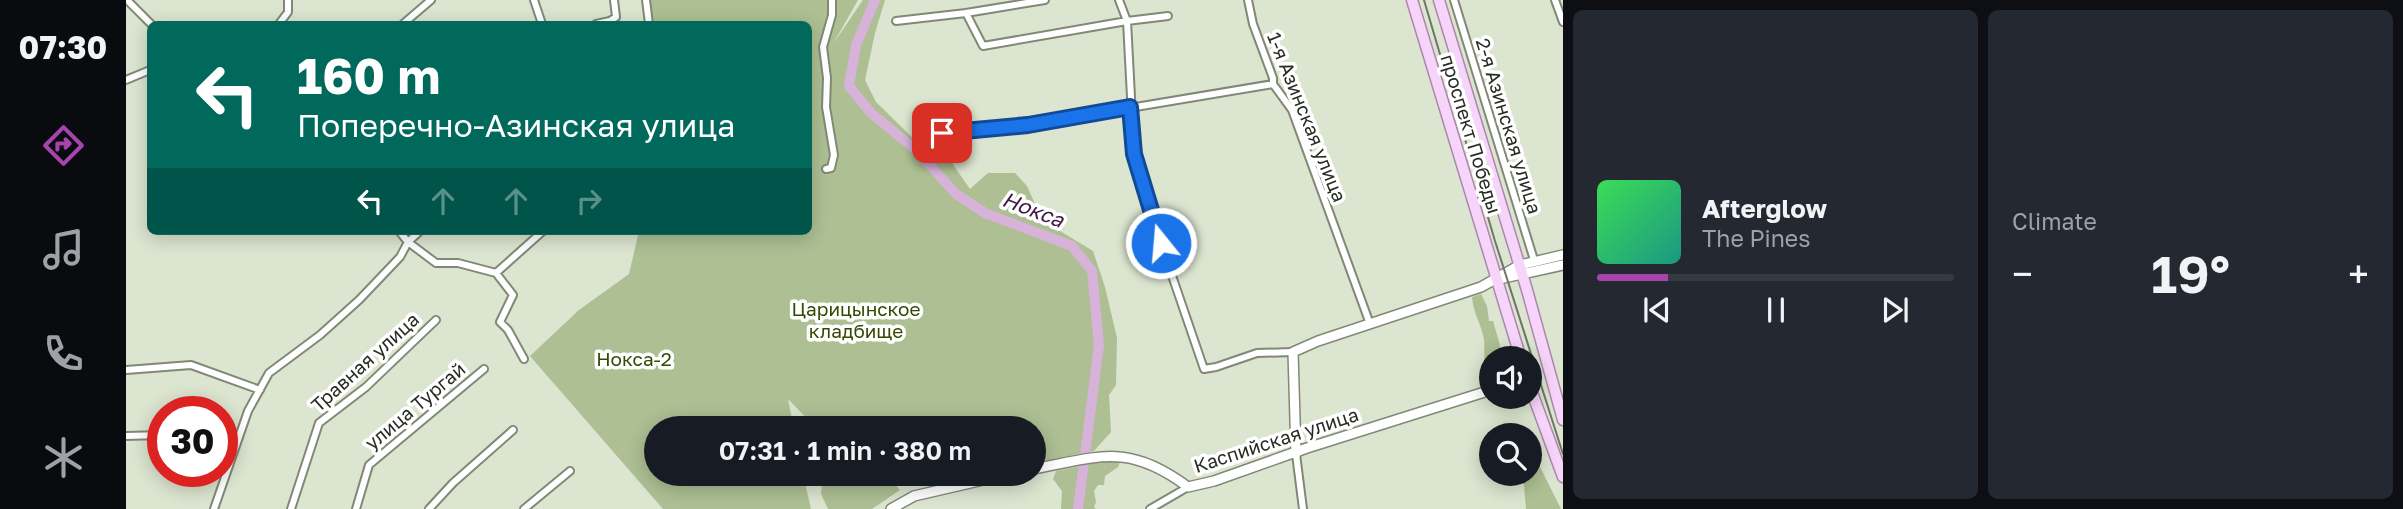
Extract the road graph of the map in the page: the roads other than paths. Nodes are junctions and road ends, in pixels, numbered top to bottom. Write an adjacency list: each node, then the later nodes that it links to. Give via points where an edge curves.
1 (128, 0): 15 (street)
2 (288, 0): 20 (street, via 288,12)
3 (431, 0): 21 (street)
4 (534, 0): 22 (street)
5 (646, 0): 24 (street)
6 (832, 0): 33 (street, via 823,47 834,155 831,168)
7 (1045, 0): 17 (street)
8 (1119, 0): 26 (street)
9 (1248, 0): 30 (street, 1-я Азинская улица)
10 (1412, 0): 43 (main road, проспект Победы)
11 (1439, 0): 41 (main road, проспект Победы)
12 (1454, 0): 39 (street, 2-я Азинская улица)
13 (1555, 0): 27 (street)
14 (616, 2): 23 (street, via 616,17)
15 (136, 7): 16 (street); 19 (street)
16 (126, 10)
17 (966, 13): 25 (street); 26 (street, via 983,46)
18 (1168, 16): 26 (street)
19 (148, 21)
20 (281, 21)
21 (406, 21)
22 (541, 21)
23 (610, 21)
24 (649, 21)
25 (896, 21)
26 (1127, 21): 31 (street)
27 (1563, 22)
28 (147, 72): 29 (street)
29 (126, 80)
30 (1273, 84): 31 (street); 45 (street, 1-я Азинская улица, via 1292,110)
31 (1130, 107): 32 (street, via 1028,125 942,133); 47 (street, via 1134,154 1204,369 1257,353)
32 (922, 141)
33 (826, 169)
34 (402, 235): 37 (street)
35 (416, 235): 37 (street)
36 (539, 235): 42 (street)
37 (408, 242): 42 (street, via 436,263 458,263); 51 (street, via 400,257 359,300 269,373)
38 (1563, 255): 39 (street)
39 (1534, 260): 41 (street)
40 (1563, 265): 41 (street)
41 (1521, 270): 43 (street); 54 (main road, проспект Победы)
42 (496, 273): 48 (street, via 513,295 500,322)
43 (1498, 279): 45 (street); 46 (main road, проспект Победы)
44 (436, 320): 67 (street, Травная улица, via 366,387 319,423)
45 (1370, 324): 47 (street)
46 (1517, 346)
47 (1293, 352): 59 (street)
48 (524, 359)
49 (484, 369): 68 (street, улица Тургай, via 369,465)
50 (126, 370): 51 (street, via 191,365)
51 (260, 390): 58 (street)
52 (1479, 394): 59 (street, Каспийская улица)
53 (1537, 409): 62 (main road)
54 (1563, 420)
55 (513, 430): 69 (street)
56 (147, 435): 57 (street)
57 (126, 436)
58 (238, 440)
59 (1296, 453): 65 (street, Каспийская улица); 73 (street)
60 (1046, 467): 65 (street, Каспийская улица, via 1122,455 1170,473)
61 (570, 471): 70 (street)
62 (1563, 477)
63 (957, 486): 71 (street, via 914,496)
64 (222, 487): 66 (street)
65 (1188, 487): 72 (street)
66 (214, 509)
67 (291, 509)
68 (356, 509)
69 (429, 509)
70 (524, 509)
71 (891, 509)
72 (1150, 509)
73 (1304, 509)

